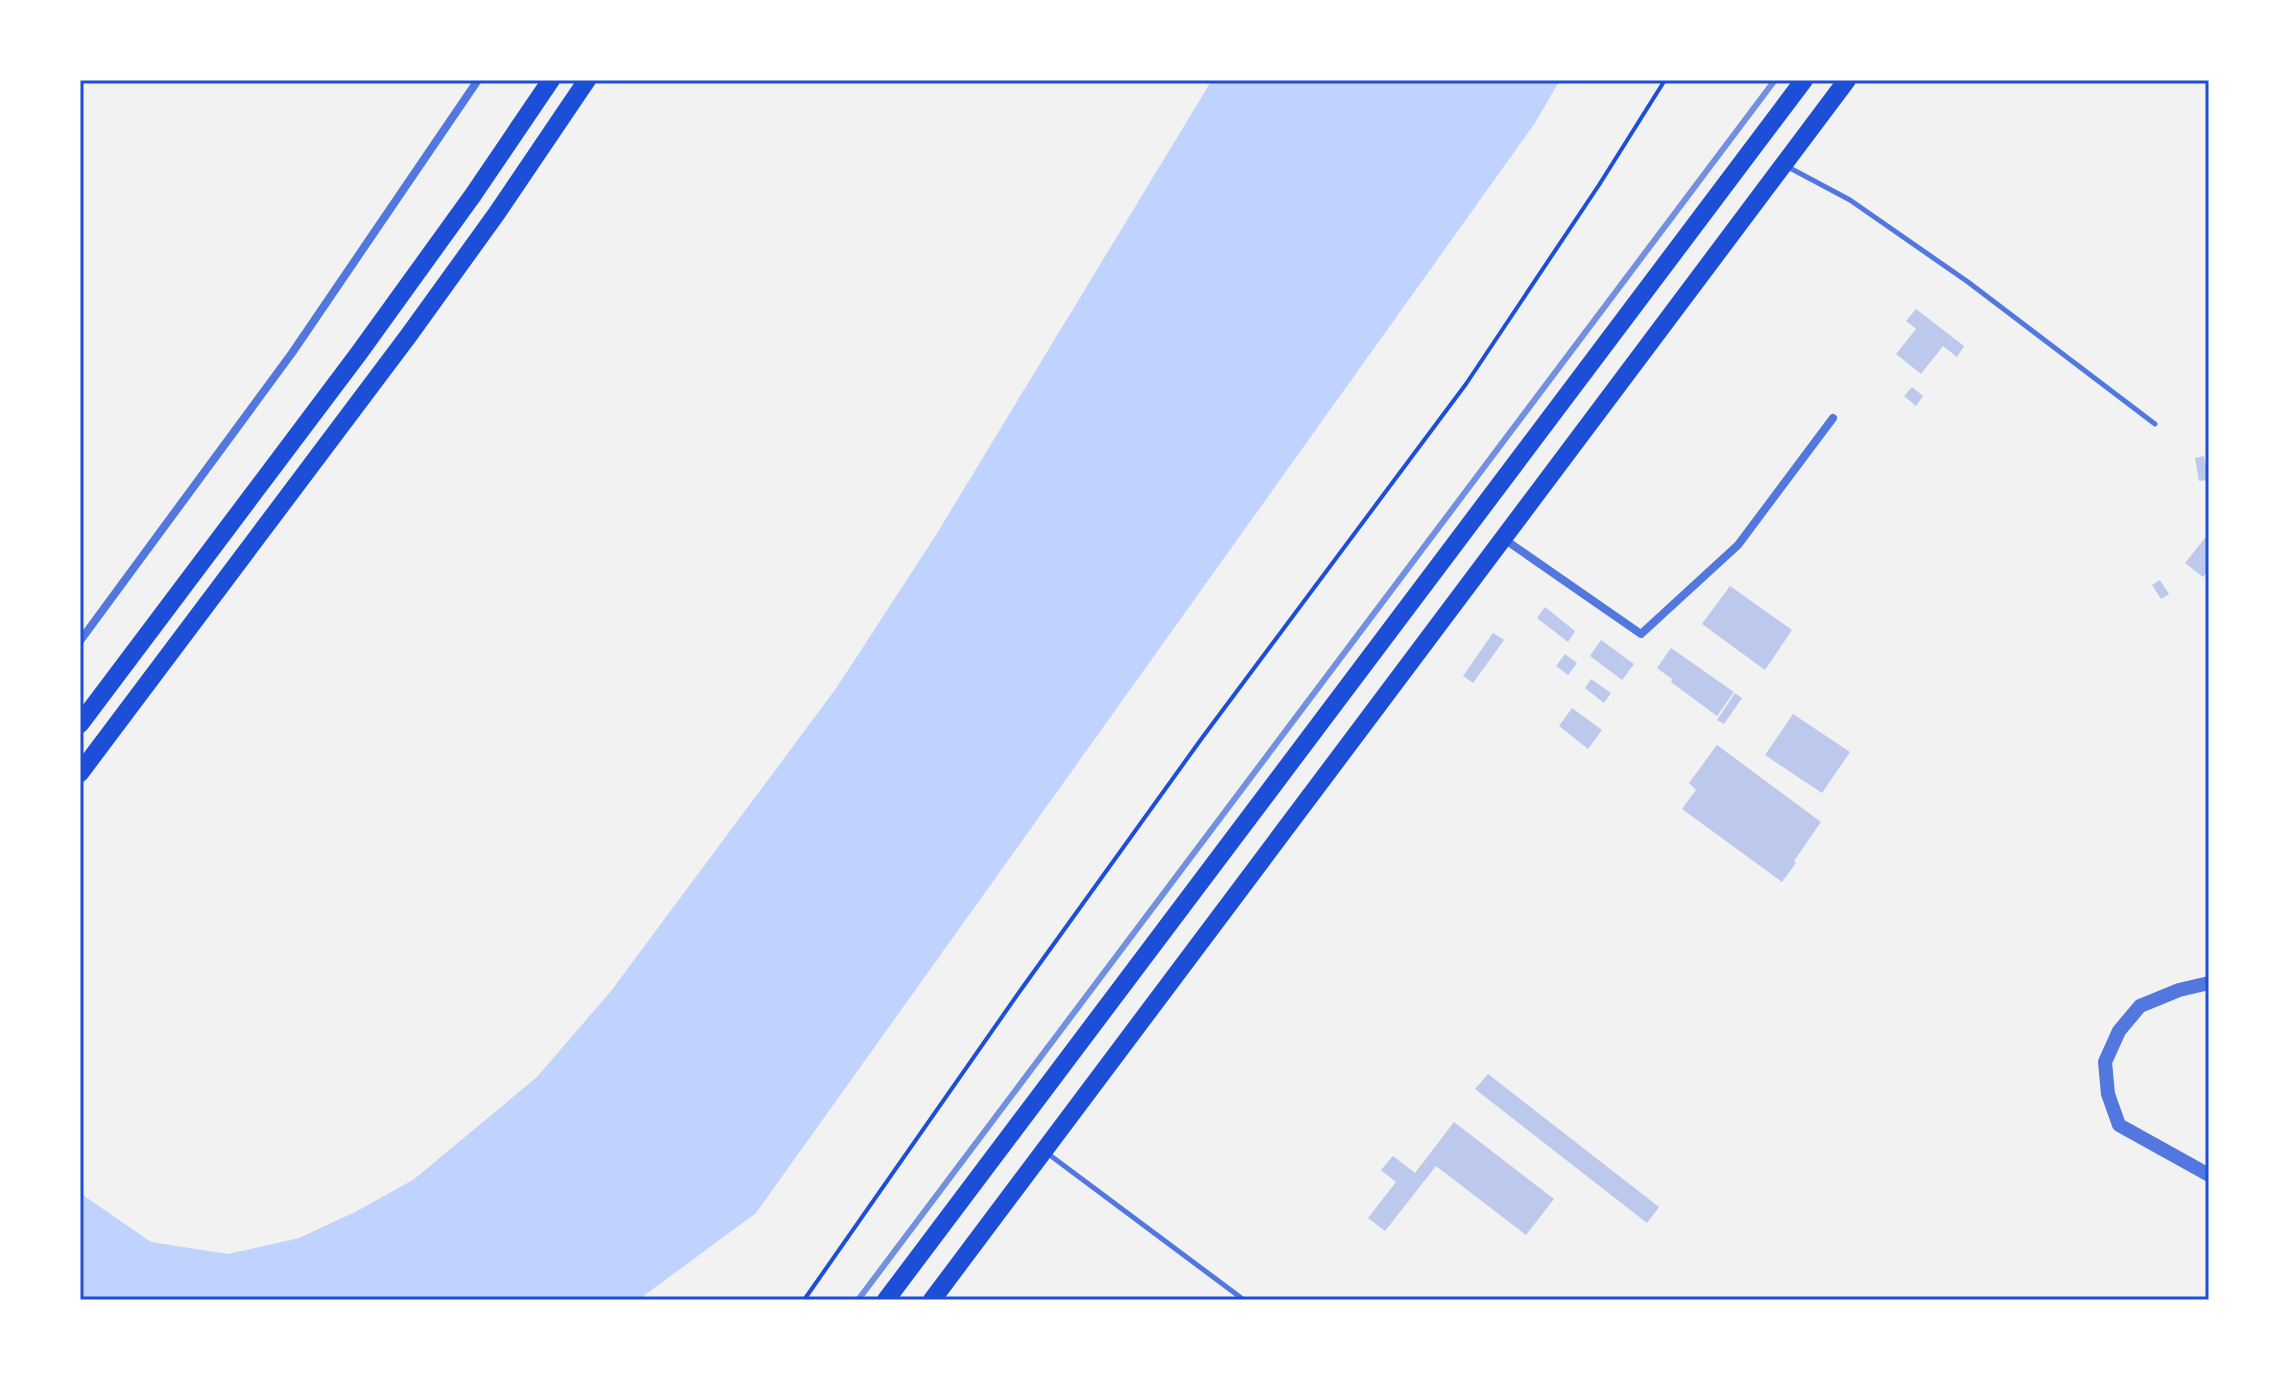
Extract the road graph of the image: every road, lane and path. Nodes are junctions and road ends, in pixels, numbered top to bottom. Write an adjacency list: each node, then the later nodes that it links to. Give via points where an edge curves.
1 (478, 80): 11 (street, via 292,353)
2 (551, 80): 12 (main road, via 359,353)
3 (587, 80): 13 (main road, via 409,335)
4 (1665, 80): 17 (path, via 1466,384 1193,751)
5 (1804, 80): 18 (main road)
6 (1847, 80): 7 (main road)
7 (1783, 165): 9 (lane, via 1850,200 1968,282); 10 (main road)
8 (1833, 418): 10 (street, via 1738,545 1641,634)
9 (2155, 424)
10 (1504, 539): 15 (main road)
11 (80, 641)
12 (80, 724)
13 (80, 773)
14 (2209, 983): 16 (street, via 2140,1006 2119,1031 2105,1062 2108,1094 2119,1125)
15 (1043, 1150): 19 (main road); 20 (lane)
16 (2209, 1175)
17 (804, 1300)
18 (886, 1300)
19 (932, 1300)
20 (1244, 1300)

